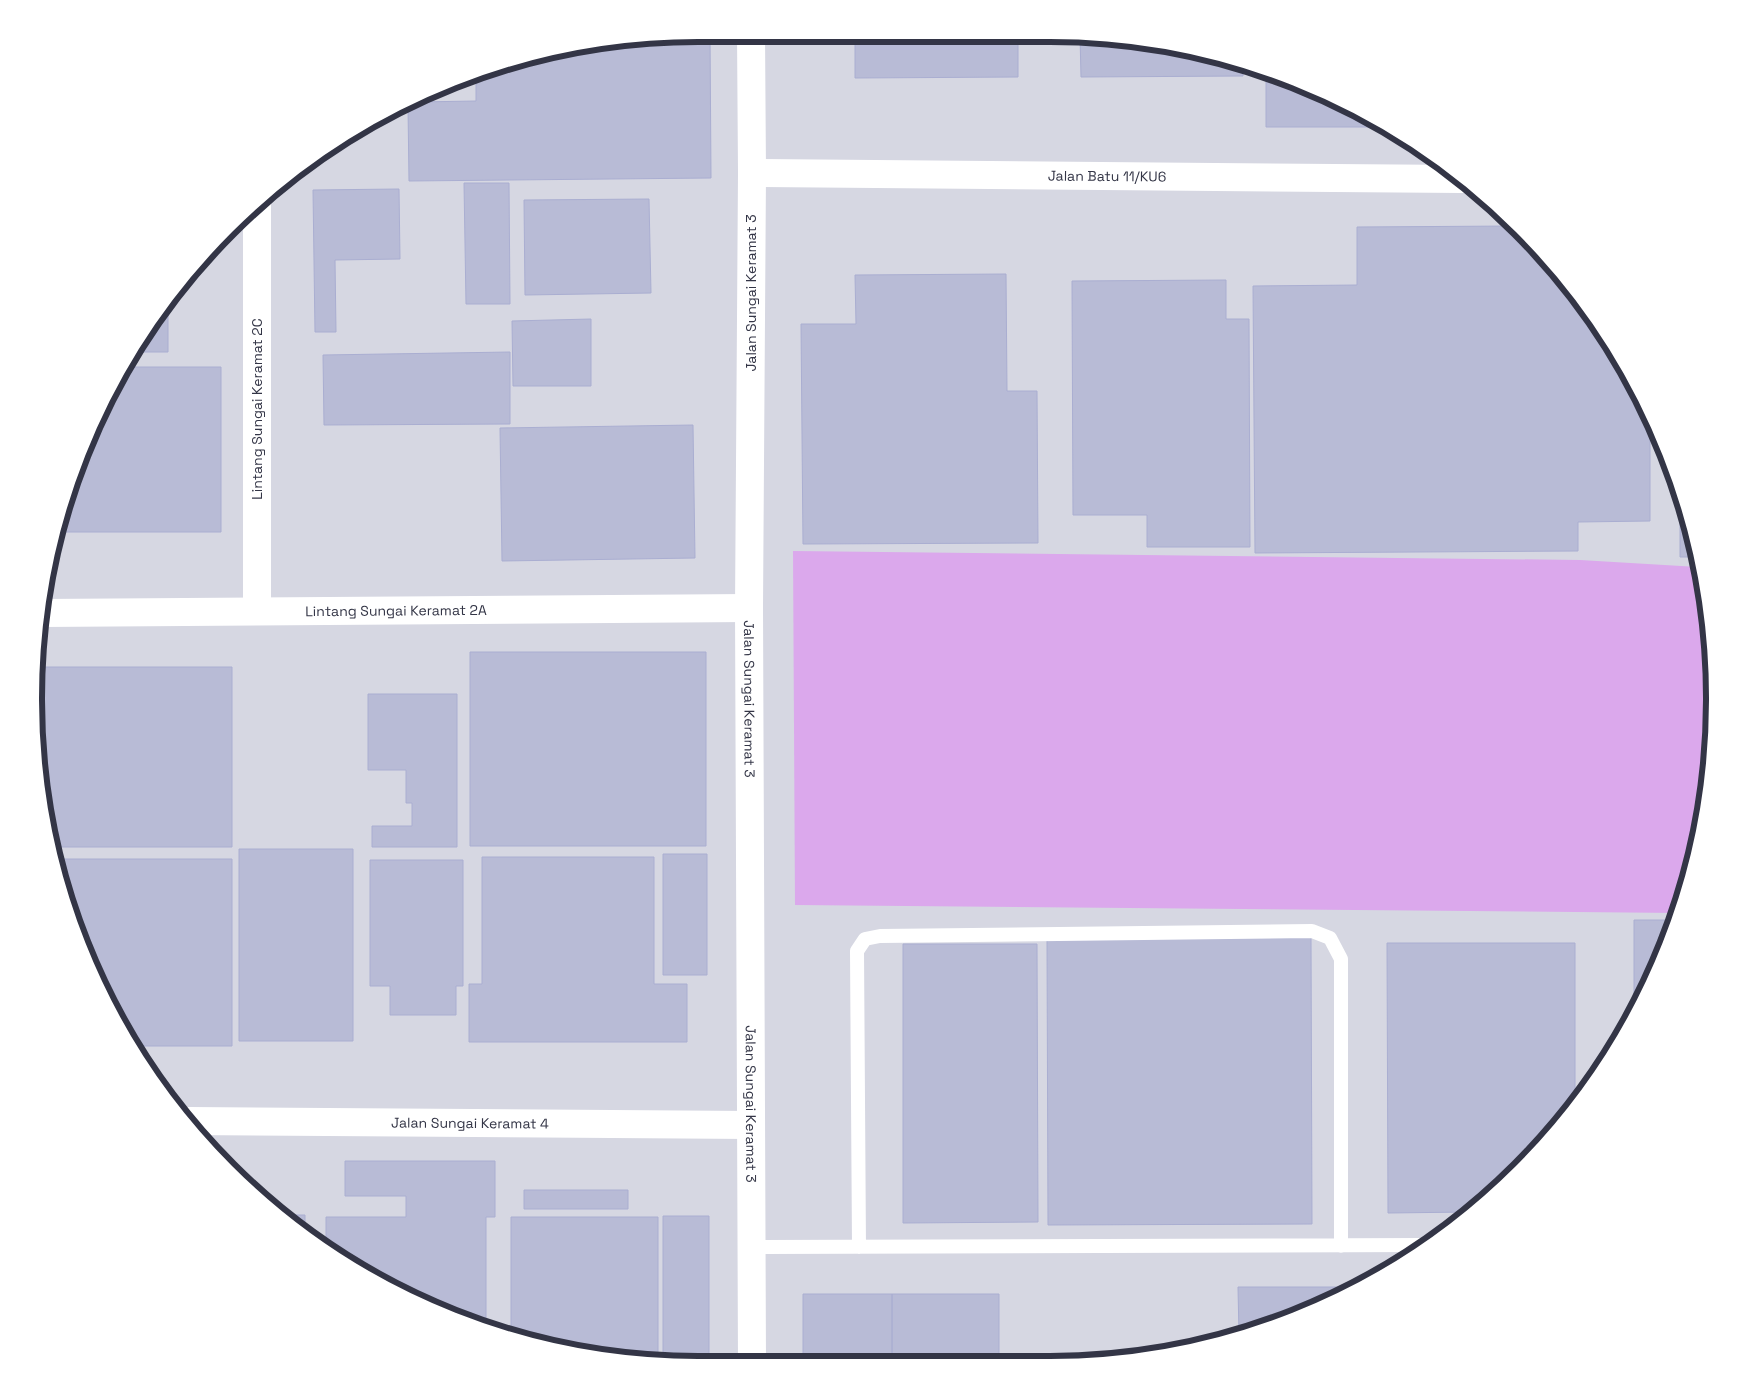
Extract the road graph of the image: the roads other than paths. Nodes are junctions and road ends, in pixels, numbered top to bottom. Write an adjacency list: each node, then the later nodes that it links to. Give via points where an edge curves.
1 (751, 42): 2 (street, Jalan Sungai Keramat 3)
2 (752, 174): 3 (street, Jalan Batu 11/KU6); 5 (street, Jalan Sungai Keramat 3)
3 (1450, 179)
4 (257, 214): 6 (street, Lintang Sungai Keramat 2C)
5 (749, 608): 6 (street, Lintang Sungai Keramat 2A); 9 (street, Jalan Sungai Keramat 3)
6 (257, 611): 7 (street, Lintang Sungai Keramat 2A)
7 (48, 613)
8 (196, 1121): 9 (street, Jalan Sungai Keramat 4)
9 (751, 1125): 12 (street, Jalan Sungai Keramat 3)
10 (1414, 1245): 11 (lane)
11 (1341, 1246): 13 (lane); 13 (lane, via 1341,959 1330,938 1302,931 865,938 856,952)
12 (752, 1247): 13 (lane); 14 (street, Jalan Sungai Keramat 3)
13 (859, 1247)
14 (752, 1356)

